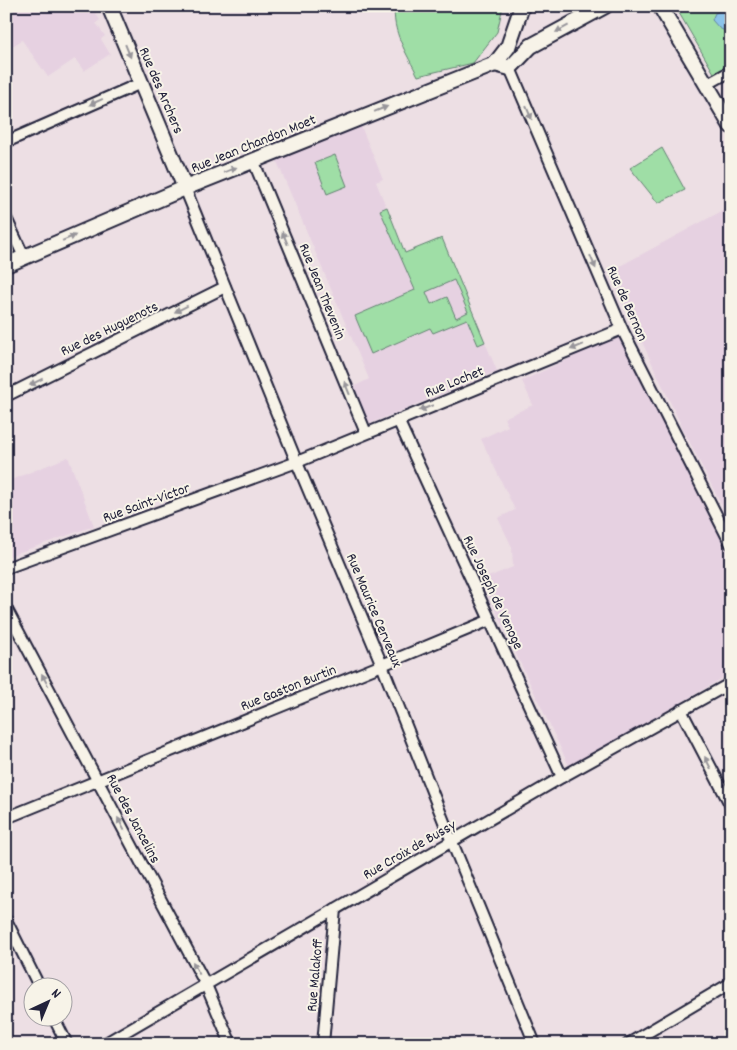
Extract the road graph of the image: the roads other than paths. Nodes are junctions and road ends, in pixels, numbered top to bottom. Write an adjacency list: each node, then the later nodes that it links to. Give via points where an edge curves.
1 (109, 6): 10 (main road, Rue des Archers, one-way to 10)
2 (522, 6): 5 (main road)
3 (605, 6): 6 (main road, one-way to 6)
4 (660, 6): 11 (main road)
5 (513, 36): 6 (main road); 7 (main road)
6 (532, 46): 8 (main road)
7 (495, 64): 8 (main road); 14 (main road, Rue Jean Chandon Moet, one-way to 7)
8 (510, 68): 20 (street, Rue de Bernon, one-way to 20)
9 (731, 70): 11 (street)
10 (141, 83): 13 (street, one-way to 13); 15 (main road, Rue des Archers)
11 (706, 85): 12 (main road)
12 (731, 126)
13 (6, 142)
14 (253, 160): 15 (main road, Rue Jean Chandon Moet, one-way to 14); 23 (street, Rue Jean Thevenin, one-way to 14)
15 (185, 188): 17 (main road, Rue Jean Chandon Moet, one-way to 15); 19 (street, Rue Maurice Cerveaux)
16 (6, 218): 17 (street)
17 (24, 258): 18 (main road, Rue Jean Chandon Moet)
18 (6, 265)
19 (225, 288): 21 (street, Rue des Huguenots, one-way to 21); 24 (street, Rue Maurice Cerveaux)
20 (622, 329): 22 (street, Rue Lochet, one-way to 22); 25 (street, Rue de Bernon)
21 (6, 396)
22 (398, 420): 23 (street, Rue Lochet); 28 (street, Rue Joseph de Venoge)
23 (366, 433): 24 (street, Rue Lochet)
24 (297, 462): 26 (street, Rue Saint-Victor); 29 (street, Rue Maurice Cerveaux)
25 (731, 544)
26 (6, 568)
27 (6, 608): 33 (street, Rue des Jancelins, one-way to 27)
28 (490, 620): 29 (street, Rue Gaston Burtin); 32 (street, Rue Joseph de Venoge)
29 (382, 666): 33 (street, Rue Gaston Burtin); 36 (street, Rue Maurice Cerveaux)
30 (731, 683): 31 (street, Rue Croix de Bussy)
31 (681, 710): 32 (street, Rue Croix de Bussy); 34 (street, one-way to 31)
32 (562, 777): 36 (street, Rue Croix de Bussy)
33 (98, 780): 35 (street, Rue Gaston Burtin); 41 (street, Rue des Jancelins, one-way to 33)
34 (731, 806)
35 (6, 818)
36 (452, 842): 37 (street, Rue Croix de Bussy); 47 (street, Rue Maurice Cerveaux)
37 (335, 909): 41 (street, Rue Croix de Bussy); 46 (street, Rue Malakoff)
38 (6, 920): 39 (street)
39 (35, 978)
40 (731, 983): 48 (street)
41 (206, 985): 44 (street, Rue Croix de Bussy); 45 (street, Rue des Jancelins)
42 (59, 1028): 43 (street)
43 (67, 1044)
44 (104, 1044)
45 (231, 1044)
46 (323, 1044)
47 (535, 1044)
48 (628, 1044)

